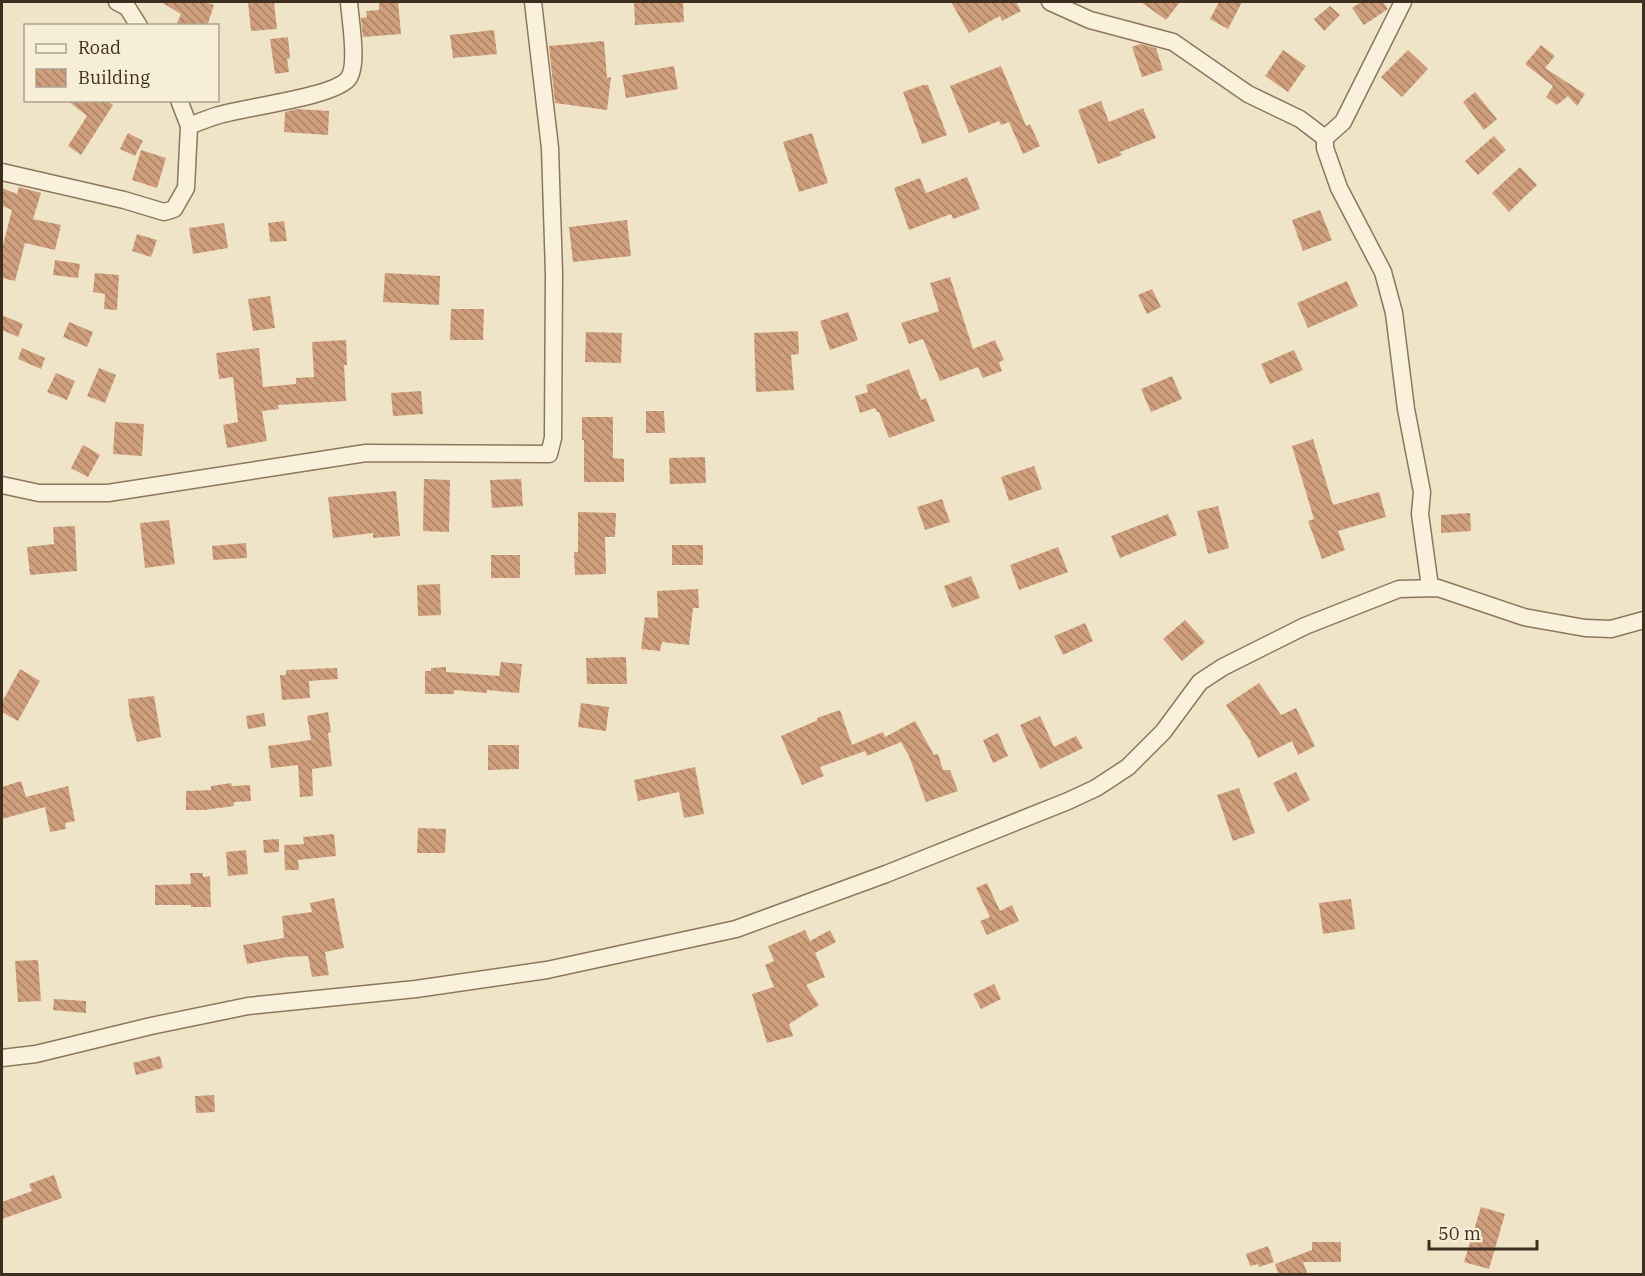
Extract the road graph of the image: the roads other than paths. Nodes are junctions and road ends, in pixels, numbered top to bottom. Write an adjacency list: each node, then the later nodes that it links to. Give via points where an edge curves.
1 (117, 2): 6 (street, via 127,8)
2 (349, 2): 8 (street, via 353,67 348,79 337,87)
3 (533, 2): 11 (street, via 550,148 554,251 553,438 549,454 366,453 108,493 39,494)
4 (1050, 2): 9 (street, via 1090,20 1173,42 1248,94 1300,119)
5 (1403, 2): 9 (street, via 1343,122)
6 (138, 24)
7 (180, 102): 8 (street)
8 (189, 126): 10 (street, via 186,188 174,209 164,212)
9 (1325, 138): 12 (street, via 1339,188 1383,272 1394,313 1422,492 1420,514)
10 (2, 172)
11 (2, 484)
12 (1430, 587): 13 (street, via 1524,617 1585,628 1611,629); 14 (street, via 1389,593 1305,626 1223,667 1200,682 1163,732 1128,767 1096,788 886,874 736,929 547,970 416,989 248,1006)
13 (1644, 620)
14 (2, 1059)

